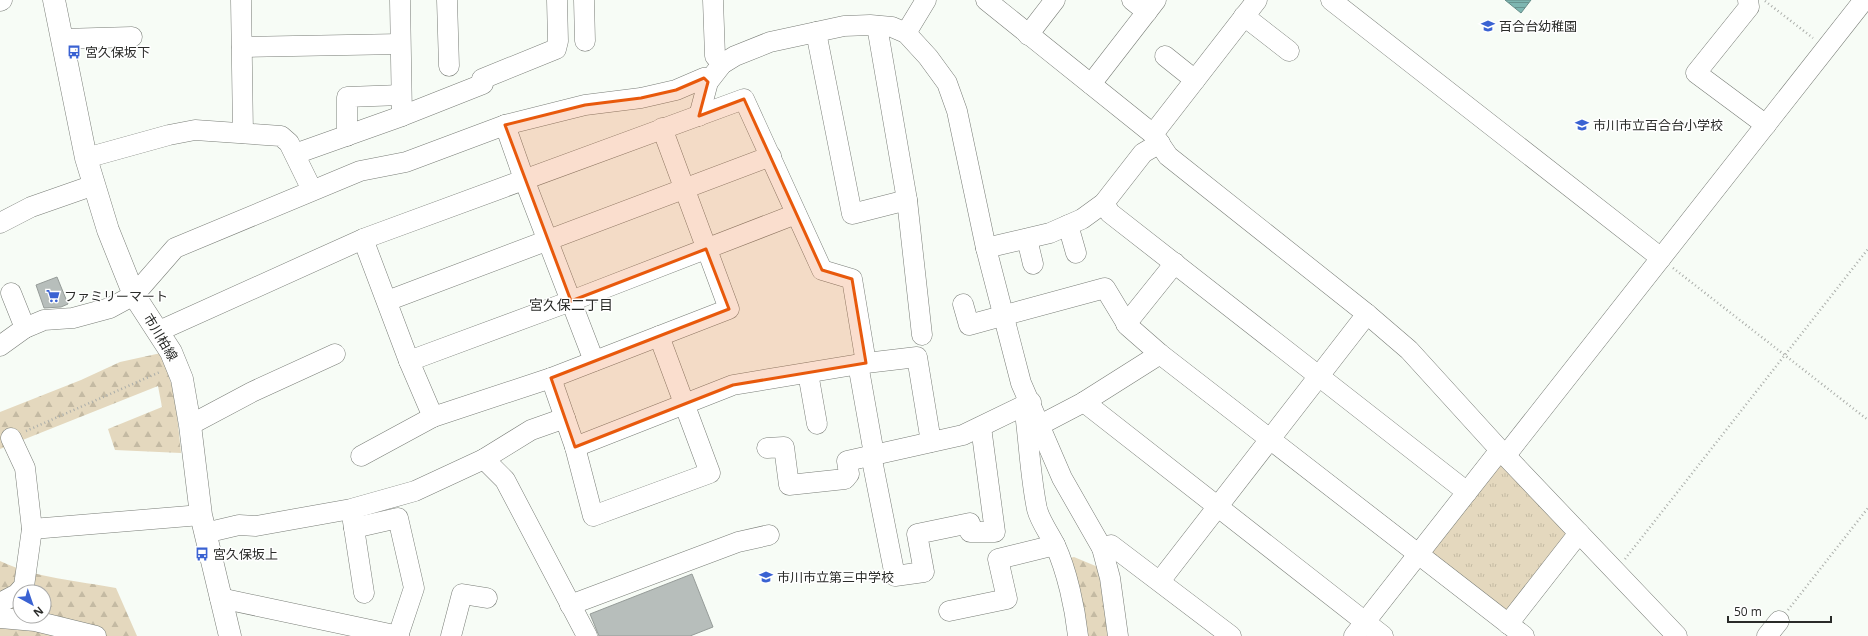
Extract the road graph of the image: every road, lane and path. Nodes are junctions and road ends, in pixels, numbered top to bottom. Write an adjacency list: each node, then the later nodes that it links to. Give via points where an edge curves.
1 (54, 0): 23 (main road, 市川柏線)
2 (241, 0): 26 (street)
3 (400, 0): 25 (street)
4 (447, 0): 31 (street)
5 (557, 0): 24 (street)
6 (584, 0): 24 (street, via 590,41)
7 (713, 0): 30 (street, via 715,56)
8 (926, 0): 20 (street)
9 (986, 0): 21 (street)
10 (1055, 0): 21 (street)
11 (1257, 0): 17 (street)
12 (1331, 0): 63 (street)
13 (1748, 0): 39 (street, via 1749,7 1696,73)
14 (1764, 0): 27 (path)
15 (1864, 0): 27 (street)
16 (1145, 4): 34 (street)
17 (1244, 16): 28 (street); 32 (street)
18 (877, 26): 19 (street, via 844,26); 20 (street, via 892,27); 51 (street)
19 (816, 32): 30 (street, via 770,42); 51 (street, via 852,214)
20 (906, 32): 59 (street, via 947,83 957,111)
21 (1028, 35): 34 (street)
22 (132, 37): 23 (street)
23 (62, 39): 46 (main road, 市川柏線)
24 (558, 41): 36 (street, via 556,49 482,79 483,84)
25 (400, 44): 26 (street); 35 (street)
26 (242, 47): 41 (street)
27 (1826, 48): 39 (street)
28 (1290, 52)
29 (1165, 56): 32 (street)
30 (722, 64): 33 (street)
31 (449, 66)
32 (1195, 80): 43 (street)
33 (708, 82): 37 (street); 38 (street, via 704,78 676,90 641,98 585,105)
34 (1091, 84): 43 (street)
35 (402, 95): 36 (street); 42 (street, via 348,97)
36 (402, 116): 42 (street)
37 (699, 116): 40 (street); 45 (street, via 744,99)
38 (506, 125): 47 (street); 50 (street, via 406,162 360,171)
39 (1766, 125): 63 (street)
40 (662, 128): 47 (street); 49 (street)
41 (243, 133): 44 (street, via 281,136 289,143); 46 (street, via 195,130)
42 (347, 136): 44 (street)
43 (1156, 138): 52 (street); 71 (street, via 1168,156)
44 (295, 154): 50 (street)
45 (771, 156): 49 (street); 53 (street)
46 (86, 158): 48 (main road, 市川柏線)
47 (524, 179): 56 (street); 58 (street)
48 (94, 185): 54 (street, via 31,207); 67 (main road, 市川柏線, via 108,230)
49 (684, 189): 58 (street); 60 (street)
50 (312, 190): 67 (street, via 175,248)
51 (907, 200): 76 (street)
52 (1104, 203): 55 (street, via 1082,219); 64 (street, via 1110,213)
53 (796, 214): 60 (street); 85 (street, via 822,270 852,279)
54 (0, 223)
55 (1068, 225): 57 (street); 62 (street)
56 (363, 239): 68 (street); 75 (street)
57 (1027, 239): 59 (street); 65 (street)
58 (548, 241): 68 (street); 69 (street)
59 (986, 248): 72 (street)
60 (706, 249): 69 (street); 77 (street, via 729,309)
61 (1868, 249): 81 (path)
62 (1076, 253)
63 (1661, 258): 81 (path); 104 (street)
64 (1175, 263): 73 (street); 87 (street)
65 (1033, 264)
66 (11, 293): 74 (street)
67 (134, 296): 74 (street, via 110,308 73,318 44,320); 75 (main road, 市川柏線)
68 (387, 301): 83 (street)
69 (571, 301): 82 (street); 83 (street)
70 (963, 304): 72 (street, via 969,325)
71 (1367, 314): 87 (street); 104 (street, via 1409,350)
72 (1004, 316): 73 (street, via 1105,288); 91 (street)
73 (1126, 324): 80 (street)
74 (25, 328): 78 (street)
75 (159, 331): 84 (main road, 市川柏線)
76 (922, 335)
77 (659, 336): 82 (street); 90 (street)
78 (0, 346)
79 (336, 354): 96 (street, via 252,392)
80 (1160, 354): 89 (street); 100 (street)
81 (1787, 356): 94 (path); 119 (path)
82 (594, 360): 88 (street)
83 (409, 361): 92 (street)
84 (177, 364): 96 (main road, 市川柏線); 99 (path)
85 (862, 364): 86 (street); 101 (street, via 917,357); 105 (street)
86 (808, 374): 90 (street, via 733,384); 95 (street)
87 (1320, 375): 100 (street); 108 (street)
88 (551, 378): 92 (street); 93 (street)
89 (1084, 402): 97 (street); 109 (street)
90 (685, 404): 102 (street); 102 (street, via 710,473 592,516)
91 (1027, 404): 97 (street); 98 (street); 116 (street, via 1038,510)
92 (433, 417): 106 (street)
93 (565, 418): 102 (street); 107 (street, via 531,430)
94 (1868, 420)
95 (817, 424)
96 (190, 425): 112 (main road, 市川柏線)
97 (1040, 425): 117 (street, via 1062,478)
98 (981, 427): 101 (street, via 963,435); 105 (street, via 995,532 970,532 970,522 917,534 924,572 894,576)
99 (11, 438): 113 (street, via 25,468)
100 (1270, 440): 109 (street); 118 (street)
101 (931, 442): 105 (street)
102 (575, 447)
103 (767, 448): 105 (street, via 784,447 789,485 845,479 849,474 846,461)
104 (1503, 453): 108 (street); 114 (street)
105 (872, 455)
106 (361, 456)
107 (484, 459): 111 (street); 125 (street, via 505,480)
108 (1467, 492): 118 (street)
109 (1218, 507): 120 (street); 129 (street)
110 (1868, 508): 128 (path)
111 (352, 518): 112 (street, via 256,526); 121 (street); 134 (street, via 398,518 414,588)
112 (203, 524): 113 (street); 122 (main road, 市川柏線)
113 (32, 529): 124 (street, via 24,586 17,594)
114 (1579, 533): 119 (street); 130 (street)
115 (769, 535): 125 (street, via 738,542)
116 (1055, 545): 126 (street, via 998,559 1007,599); 137 (street, via 1072,608 1076,612)
117 (1102, 548): 120 (street, via 1111,545); 138 (street, via 1110,578)
118 (1418, 554): 129 (street); 130 (street)
119 (1616, 572): 140 (street)
120 (1160, 581): 131 (street)
121 (364, 593)
122 (220, 598): 133 (main road, 市川柏線); 134 (street)
123 (487, 598): 135 (street, via 462,594)
124 (0, 603)
125 (570, 605): 136 (street)
126 (949, 611)
127 (0, 618): 132 (street, via 35,621)
128 (1773, 628)
129 (1360, 629): 139 (street)
130 (1516, 630)
131 (1229, 635)
132 (96, 636)
133 (230, 636)
134 (398, 636)
135 (451, 636)
136 (587, 636)
137 (1078, 636)
138 (1118, 636)
139 (1383, 636)
140 (1677, 636)

